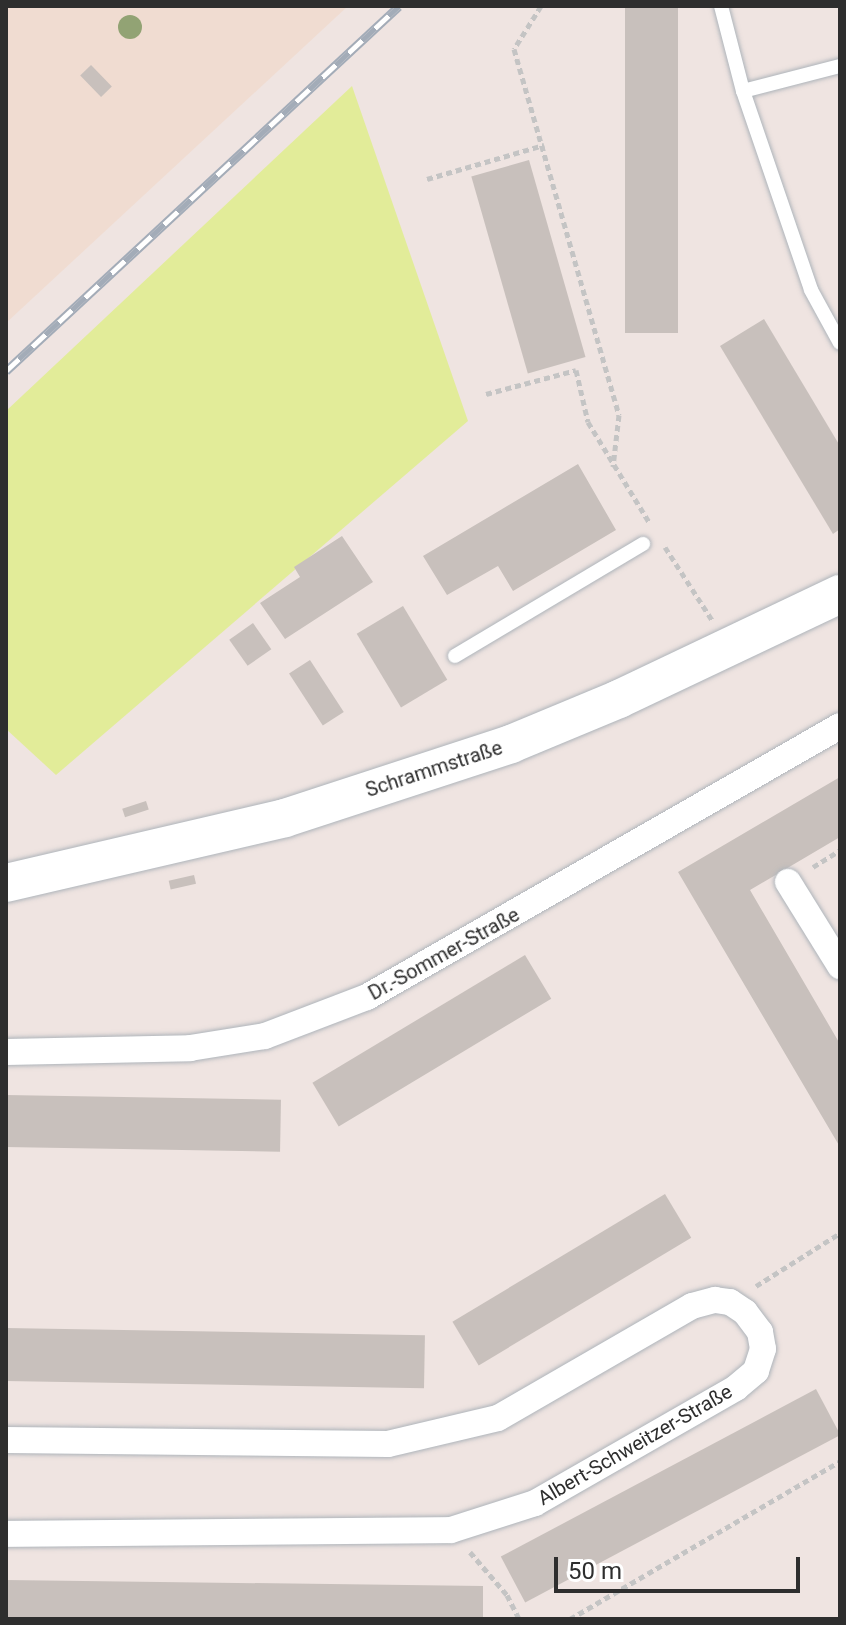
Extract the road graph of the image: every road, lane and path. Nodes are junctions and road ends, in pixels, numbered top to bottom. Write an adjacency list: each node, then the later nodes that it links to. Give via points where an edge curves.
1 (541, 6): 5 (path, via 514,49)
2 (721, 6): 4 (lane)
3 (840, 66): 4 (lane)
4 (743, 91): 7 (lane, via 811,290)
5 (544, 145): 6 (path); 9 (path, via 619,415)
6 (427, 179)
7 (840, 343)
8 (486, 394): 9 (path, via 576,370 588,422)
9 (613, 467): 10 (path)
10 (650, 524)
11 (658, 536): 14 (path)
12 (643, 544): 15 (lane)
13 (840, 594): 14 (main road, Schrammstraße)
14 (730, 648): 18 (main road, Schrammstraße, via 511,744 285,818)
15 (455, 656)
16 (840, 726): 20 (street, Dr.-Sommer-Straße, via 367,997 265,1036 190,1048)
17 (788, 882): 19 (street)
18 (6, 883)
19 (840, 966)
20 (6, 1052)
21 (840, 1233): 22 (path)
22 (730, 1302): 23 (street, via 692,1306 498,1418 388,1444); 25 (street, Albert-Schweitzer-Straße, via 752,1319 762,1341 759,1364 743,1383 535,1503)
23 (6, 1440)
24 (840, 1461): 28 (path)
25 (451, 1530): 26 (street, Albert-Schweitzer-Straße); 27 (path, via 507,1595)
26 (6, 1534)
27 (519, 1619)
28 (570, 1619)

